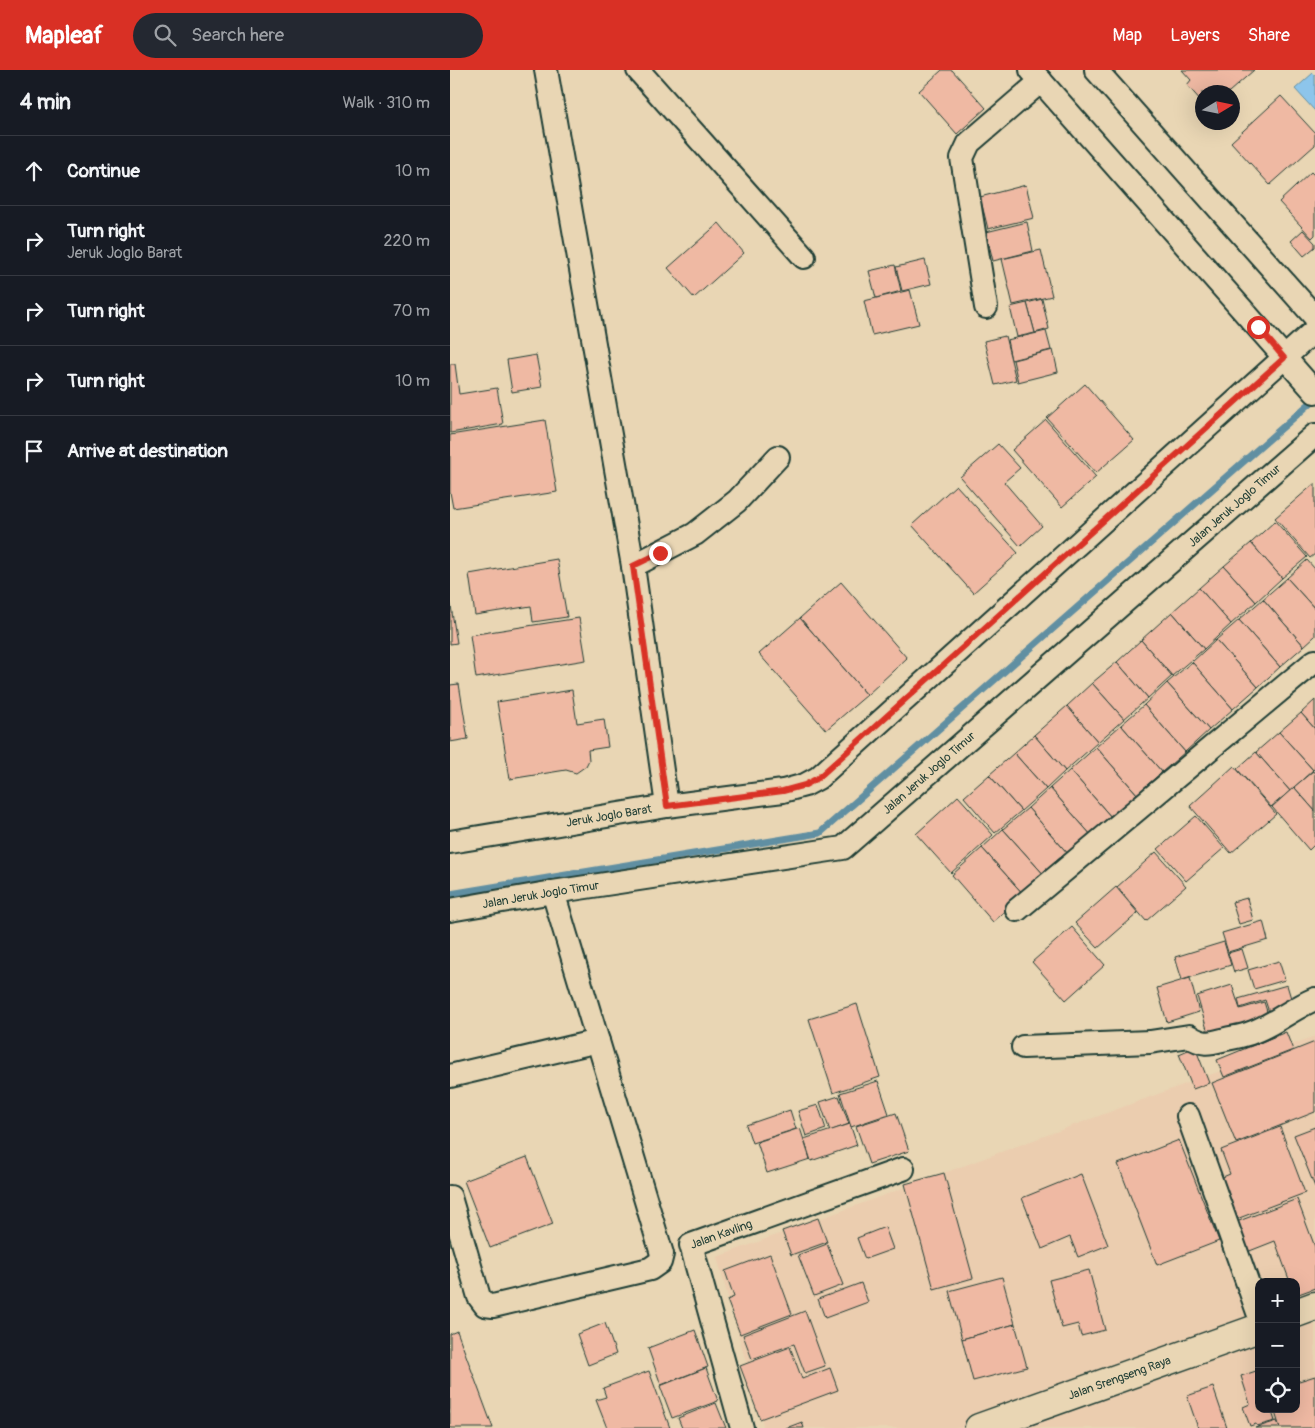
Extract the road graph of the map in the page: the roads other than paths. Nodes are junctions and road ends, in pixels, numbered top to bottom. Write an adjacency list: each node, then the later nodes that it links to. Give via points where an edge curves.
1 (546, 70): 13 (street)
2 (638, 70): 5 (street)
3 (1096, 70): 7 (street)
4 (1036, 75): 6 (street, via 969,143 962,158); 9 (street)
5 (804, 257)
6 (986, 307)
7 (1315, 316)
8 (1315, 330): 9 (street, Jeruk Joglo Barat)
9 (1285, 359): 10 (street); 15 (street, Jeruk Joglo Barat, via 818,778 783,791)
10 (1315, 392)
11 (1315, 435): 17 (street, Jalan Jeruk Joglo Timur, via 843,848)
12 (778, 457): 13 (street, via 737,501 695,534)
13 (633, 566): 15 (street)
14 (1315, 661): 19 (street)
15 (667, 806): 16 (street, Jeruk Joglo Barat)
16 (450, 842)
17 (553, 892): 18 (street, Jalan Jeruk Joglo Timur); 21 (street)
18 (450, 910)
19 (1018, 910)
20 (1315, 999): 22 (street, via 1253,1032 1207,1044 1189,1036 1150,1042)
21 (598, 1041): 23 (street); 26 (street, via 662,1254 660,1262 650,1269 493,1306 485,1304 480,1297)
22 (1024, 1047)
23 (450, 1076)
24 (1188, 1116): 27 (street)
25 (903, 1169): 31 (street, Jalan Kavling, via 691,1245)
26 (450, 1197)
27 (1255, 1304)
28 (1315, 1306): 29 (main road)
29 (1300, 1312)
30 (1255, 1329): 32 (main road, Jalan Srengseng Raya)
31 (742, 1428)
32 (979, 1428)

